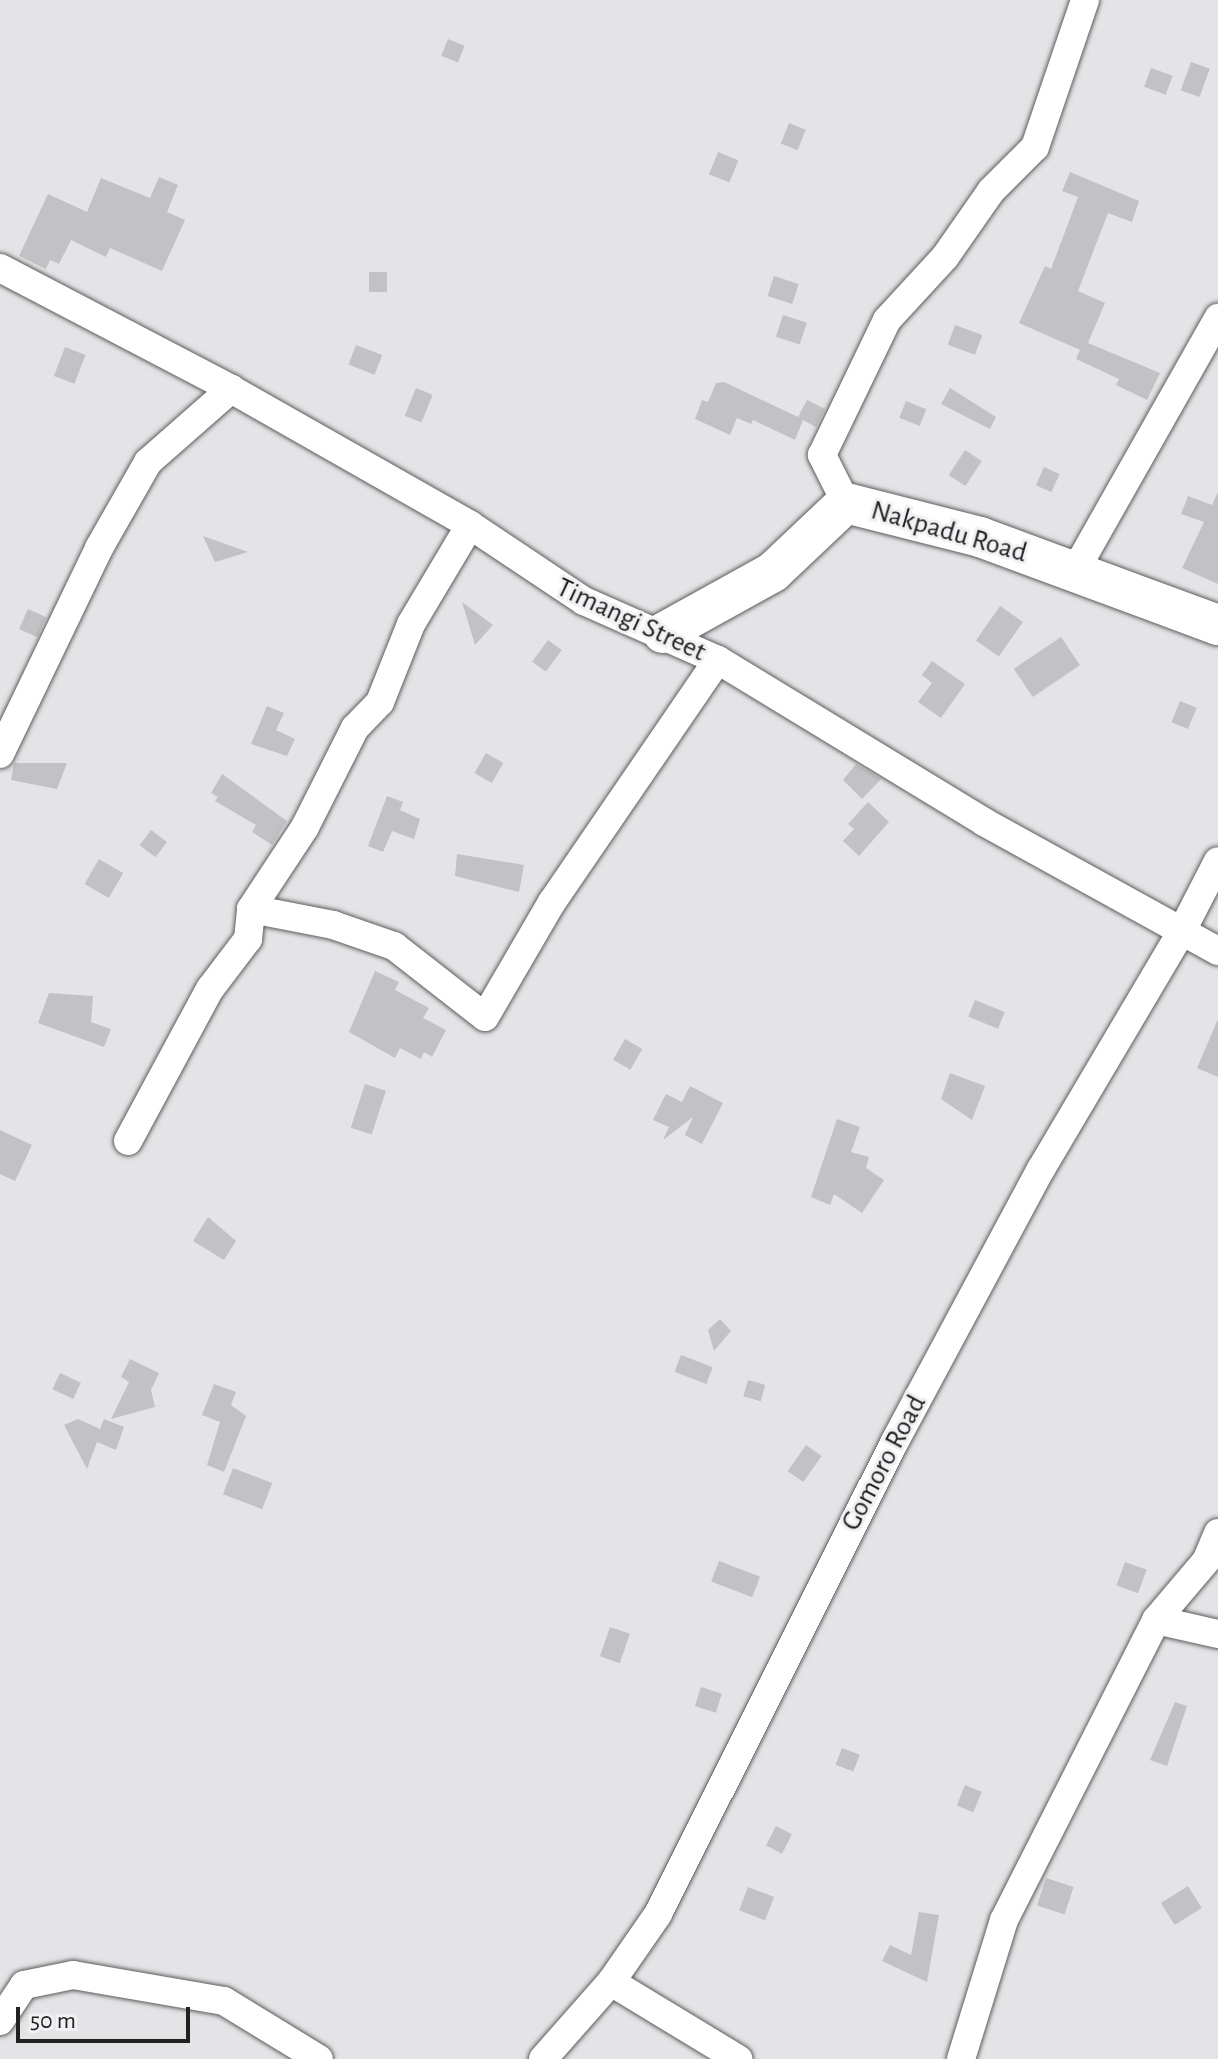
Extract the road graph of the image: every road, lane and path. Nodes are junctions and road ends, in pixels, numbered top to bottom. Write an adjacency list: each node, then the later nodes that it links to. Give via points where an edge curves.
1 (1085, 0): 5 (street, via 1035,147 991,191 945,257 887,320 822,455)
2 (0, 268): 4 (street, Timangi Street)
3 (1218, 318): 7 (street)
4 (231, 389): 6 (street, Timangi Street); 11 (street, via 148,462 99,548)
5 (846, 503): 7 (street, Nakpadu Road, via 980,537); 9 (street, Nakpadu Road, via 773,572)
6 (470, 525): 9 (street, Timangi Street, via 561,589); 13 (street, via 411,624 380,702 355,728 305,827)
7 (1075, 571): 8 (street, Nakpadu Road)
8 (1218, 625)
9 (663, 633): 10 (street, Timangi Street)
10 (718, 660): 13 (street, via 552,902 485,1017 394,946 333,925); 14 (street, Timangi Street, via 984,822)
11 (0, 754)
12 (1218, 861): 14 (street, Gomoro Road)
13 (251, 909): 16 (street, via 248,939 210,989)
14 (1183, 929): 15 (street, Timangi Street); 20 (street, Gomoro Road, via 1041,1169 787,1648 658,1914)
15 (1218, 951)
16 (128, 1141)
17 (1218, 1533): 18 (street, via 1206,1561)
18 (1156, 1620): 19 (street); 25 (street, via 1004,1920)
19 (1218, 1634)
20 (611, 1982): 23 (street, Gomoro Road); 24 (street)
21 (0, 2021): 22 (street, via 24,1985 73,1975 224,2001)
22 (319, 2059)
23 (543, 2059)
24 (738, 2059)
25 (961, 2059)

